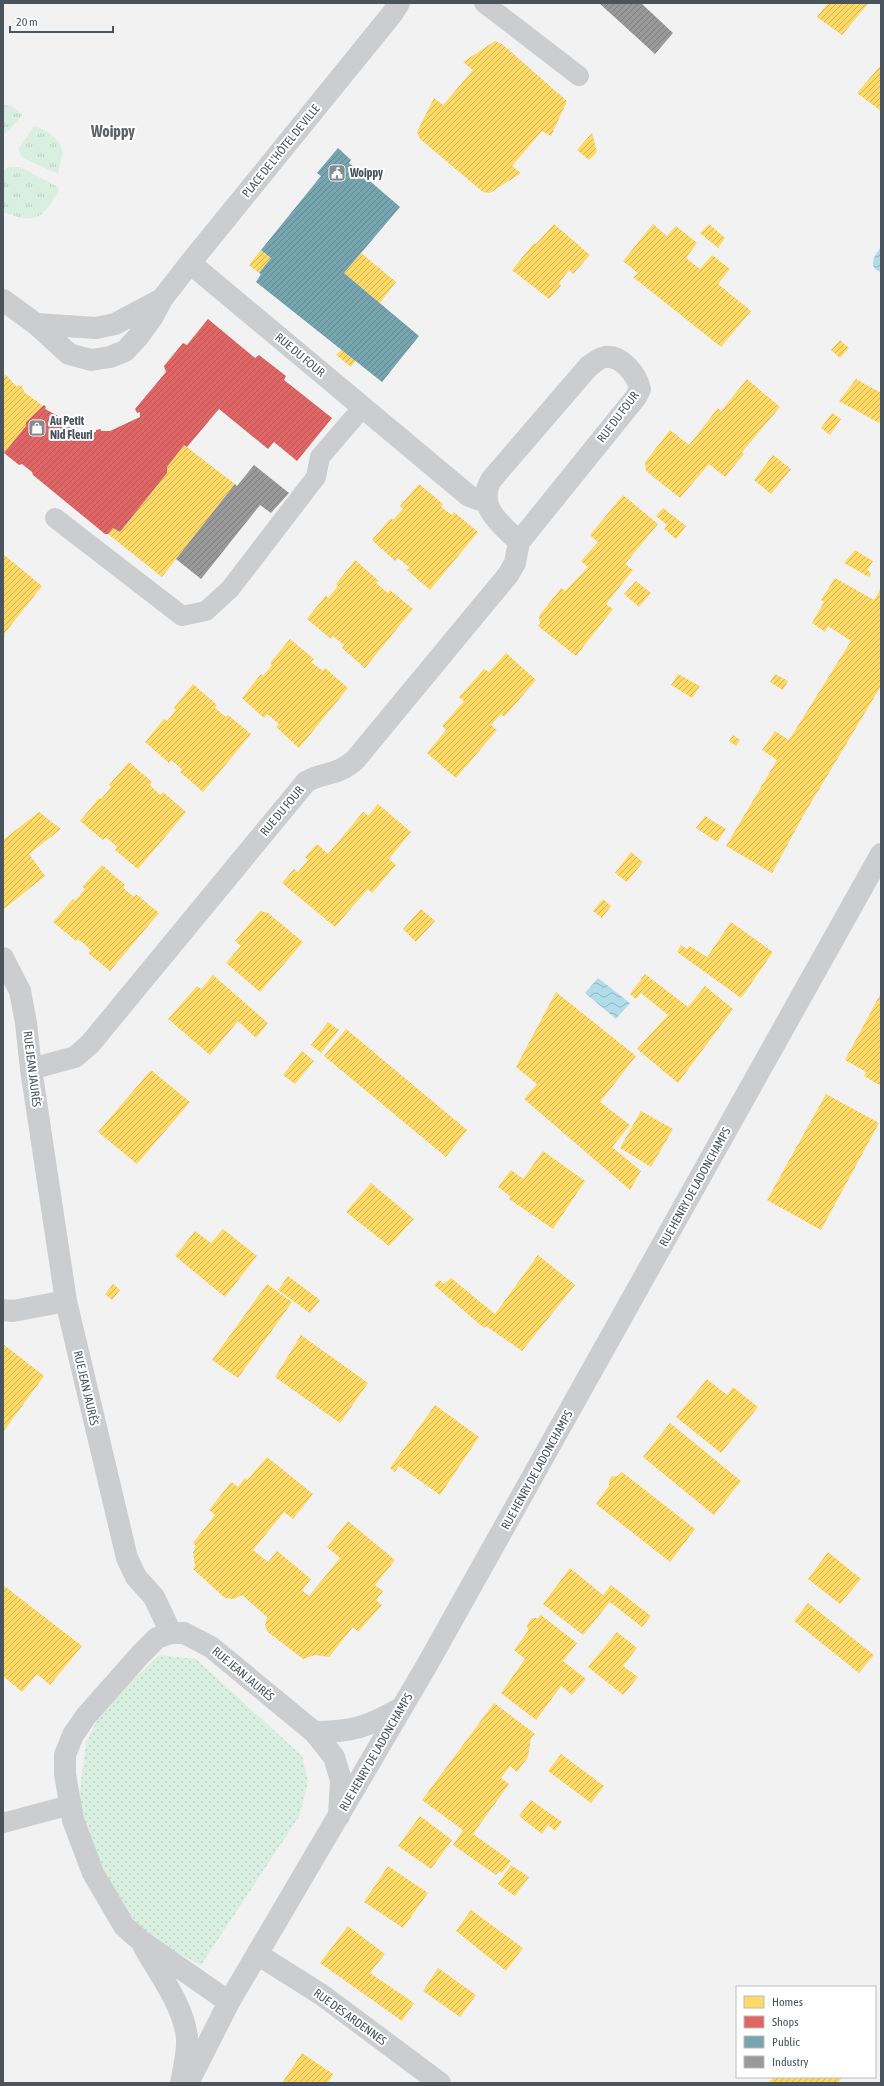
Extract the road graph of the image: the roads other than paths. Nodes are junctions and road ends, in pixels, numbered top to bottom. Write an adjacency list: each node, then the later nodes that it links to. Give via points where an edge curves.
1 (399, 3): 4 (street, PLACE DE L'HÔTEL DE VILLE, via 388,20)
2 (484, 3): 3 (lane)
3 (578, 76)
4 (190, 263): 5 (street, PLACE DE L'HÔTEL DE VILLE); 8 (street, RUE DU FOUR)
5 (162, 299): 7 (street, PLACE DE L'HÔTEL DE VILLE, via 115,324 96,328); 7 (street, PLACE DE L'HÔTEL DE VILLE, via 138,338 125,351 110,357 91,360 68,354)
6 (3, 300): 7 (street)
7 (36, 324)
8 (362, 407): 9 (street, RUE DU FOUR, via 469,496); 10 (lane, via 320,457 316,477 230,589 206,611 182,616)
9 (486, 502): 11 (street, via 494,516); 11 (street, RUE DU FOUR, via 486,489 491,480 589,366 606,357 615,359 635,374 640,389 636,397)
10 (55, 518)
11 (518, 542): 14 (street, RUE DU FOUR, via 515,563 508,575 355,760 343,770 306,782 90,1044 75,1057)
12 (881, 854): 18 (street, RUE HENRY DE LADONCHAMPS)
13 (3, 958): 14 (street, RUE JEAN JAURÈS, via 20,992)
14 (31, 1069): 15 (street, RUE JEAN JAURÈS)
15 (66, 1302): 16 (street, via 13,1311); 17 (street, RUE JEAN JAURÈS, via 127,1558 136,1577 154,1597)
16 (3, 1310)
17 (171, 1633): 19 (street, RUE JEAN JAURÈS, via 184,1633 211,1647); 20 (street, via 157,1638 140,1654 86,1716 73,1735 65,1755)
18 (401, 1708): 19 (street, via 373,1724 344,1732); 21 (street, RUE HENRY DE LADONCHAMPS)
19 (314, 1732): 21 (street, RUE JEAN JAURÈS, via 334,1757 341,1780)
20 (70, 1805): 22 (lane); 23 (street, via 93,1874 124,1926)
21 (339, 1816): 24 (street, RUE HENRY DE LADONCHAMPS)
22 (3, 1822)
23 (141, 1941): 25 (street); 26 (street, via 178,2006 183,2020 187,2037)
24 (257, 1954): 25 (street, RUE HENRY DE LADONCHAMPS); 28 (street, RUE DES ARDENNES, via 322,1995)
25 (229, 2002): 27 (street, RUE HENRY DE LADONCHAMPS)
26 (181, 2083)
27 (188, 2083)
28 (440, 2083)

